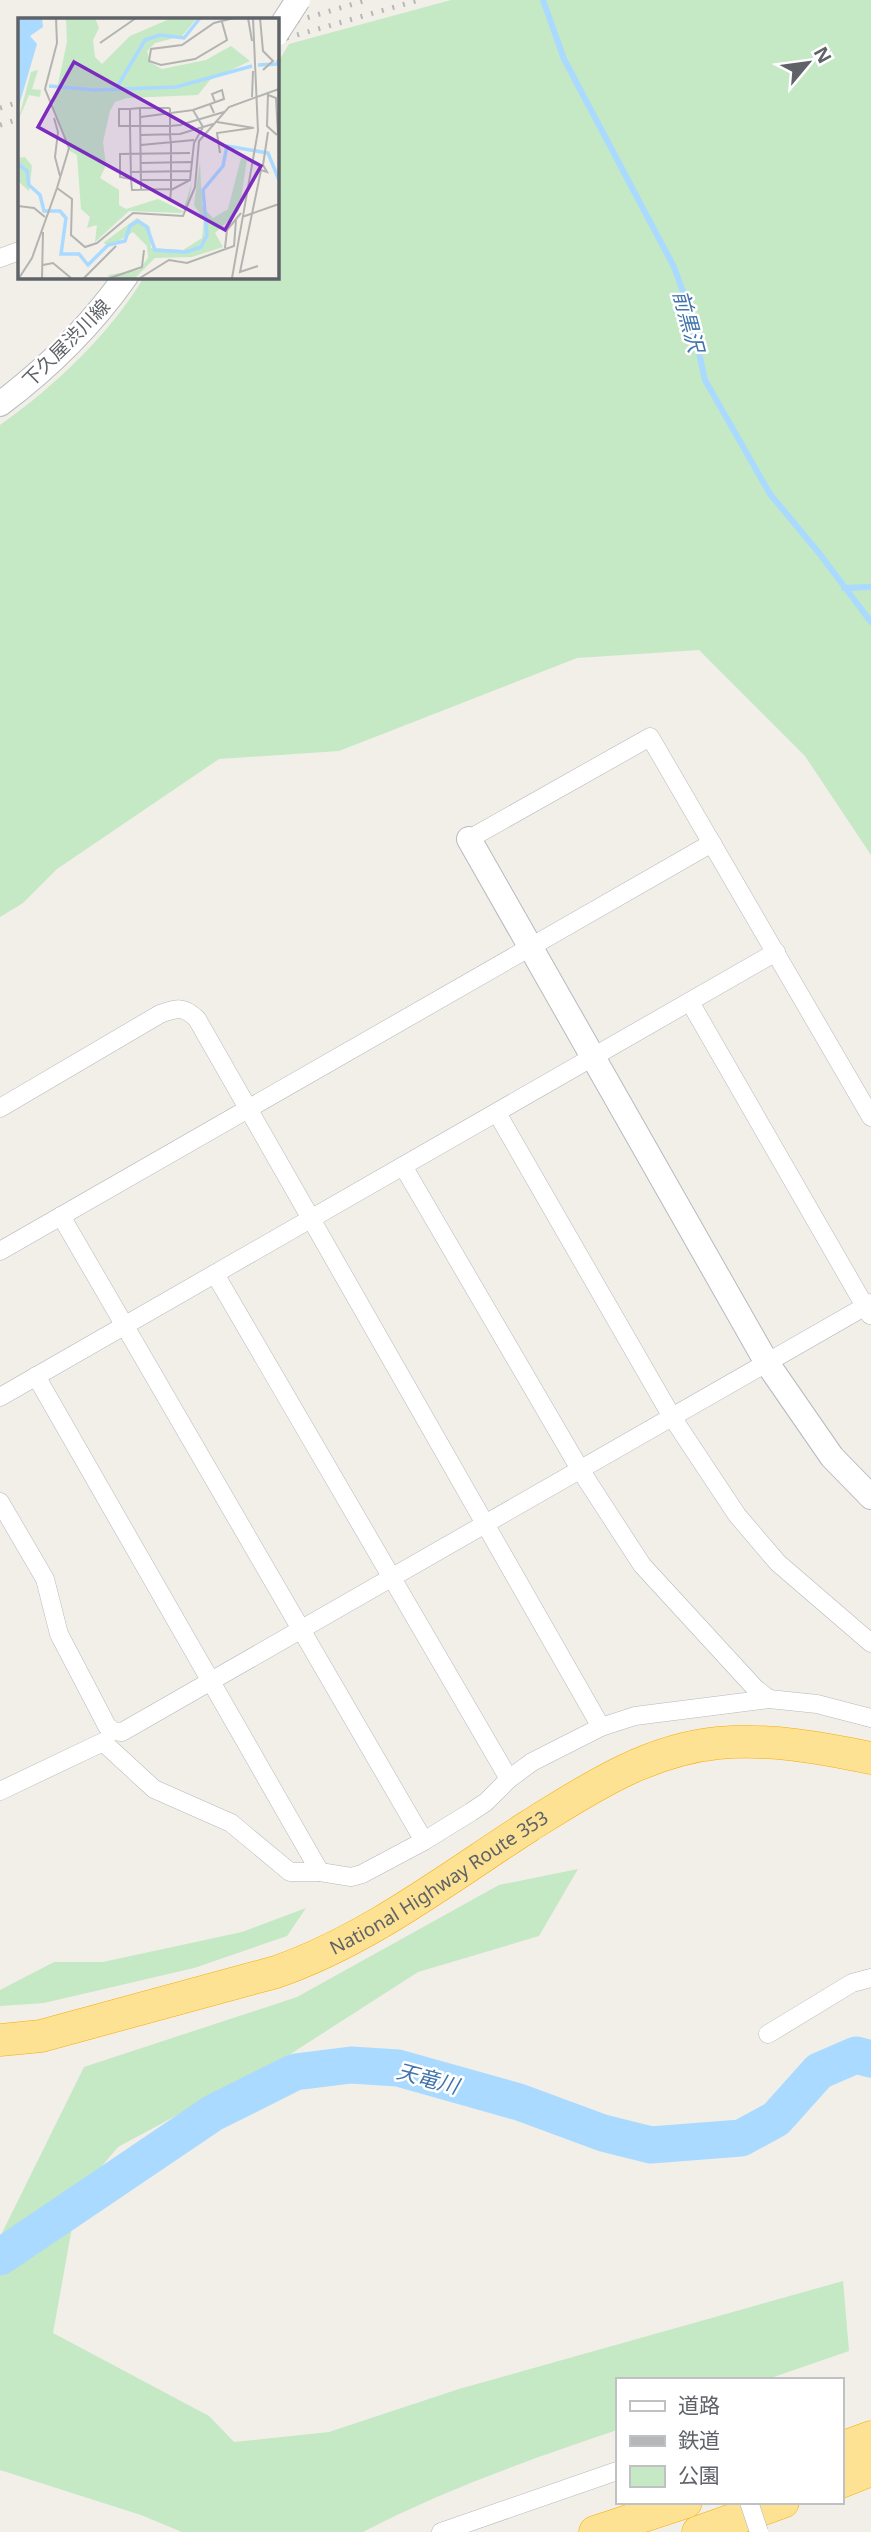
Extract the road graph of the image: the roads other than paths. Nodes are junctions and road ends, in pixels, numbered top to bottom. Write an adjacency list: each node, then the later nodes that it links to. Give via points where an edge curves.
1 (298, 0): 2 (street, bridge)
2 (278, 31)
3 (18, 251): 4 (street)
4 (0, 258)
5 (125, 278): 6 (street, 下久屋渋川線, via 79,335)
6 (0, 404)
7 (469, 839): 8 (street, via 650,737); 9 (street)
8 (712, 843): 9 (street); 10 (street)
9 (529, 947): 12 (street); 14 (street)
10 (776, 952): 11 (street); 16 (street)
11 (690, 1002): 12 (street); 22 (street)
12 (593, 1058): 15 (street); 24 (street)
13 (0, 1108): 14 (street, via 175,1008 187,1010 197,1019)
14 (249, 1108): 18 (street); 19 (street)
15 (497, 1112): 17 (street); 27 (street)
16 (871, 1117)
17 (403, 1166): 19 (street); 28 (street)
18 (61, 1216): 20 (street); 23 (street)
19 (310, 1219): 21 (street); 31 (street)
20 (0, 1251)
21 (215, 1274): 23 (street); 32 (street)
22 (869, 1309): 24 (street)
23 (124, 1326): 25 (street); 33 (street)
24 (767, 1363): 27 (street); 29 (street, via 832,1457)
25 (36, 1376): 26 (street); 35 (street)
26 (0, 1397)
27 (672, 1417): 28 (street); 34 (street, via 737,1515 778,1563)
28 (580, 1471): 31 (street); 36 (street, via 642,1565)
29 (871, 1497)
30 (0, 1502): 35 (street, via 45,1579 59,1634 107,1726 113,1731 129,1729)
31 (487, 1524): 32 (street); 38 (street)
32 (394, 1578): 33 (street); 40 (street)
33 (302, 1630): 35 (street); 42 (street)
34 (871, 1643)
35 (212, 1682): 43 (street)
36 (769, 1699): 37 (street, via 817,1704); 38 (street, via 635,1716)
37 (871, 1718)
38 (601, 1727): 40 (street)
39 (871, 1758): 46 (highway, National Highway Route 353, via 777,1743 718,1743 647,1760 576,1796 382,1921 313,1959 41,2036)
40 (509, 1779): 42 (street, via 486,1802)
41 (0, 1791): 43 (street, via 103,1742 154,1789 232,1823 290,1872)
42 (424, 1841): 43 (street, via 362,1874 351,1877)
43 (320, 1872)
44 (871, 1978): 45 (street, via 852,1983)
45 (768, 2034)
46 (0, 2040)
47 (871, 2437): 48 (highway)
48 (843, 2447)
49 (871, 2470): 51 (highway)
50 (616, 2471): 55 (street)
51 (843, 2481)
52 (680, 2504): 56 (highway)
53 (750, 2504): 58 (street, bridge)
54 (777, 2504): 57 (highway)
55 (441, 2532)
56 (595, 2532)
57 (698, 2532)
58 (759, 2532)

